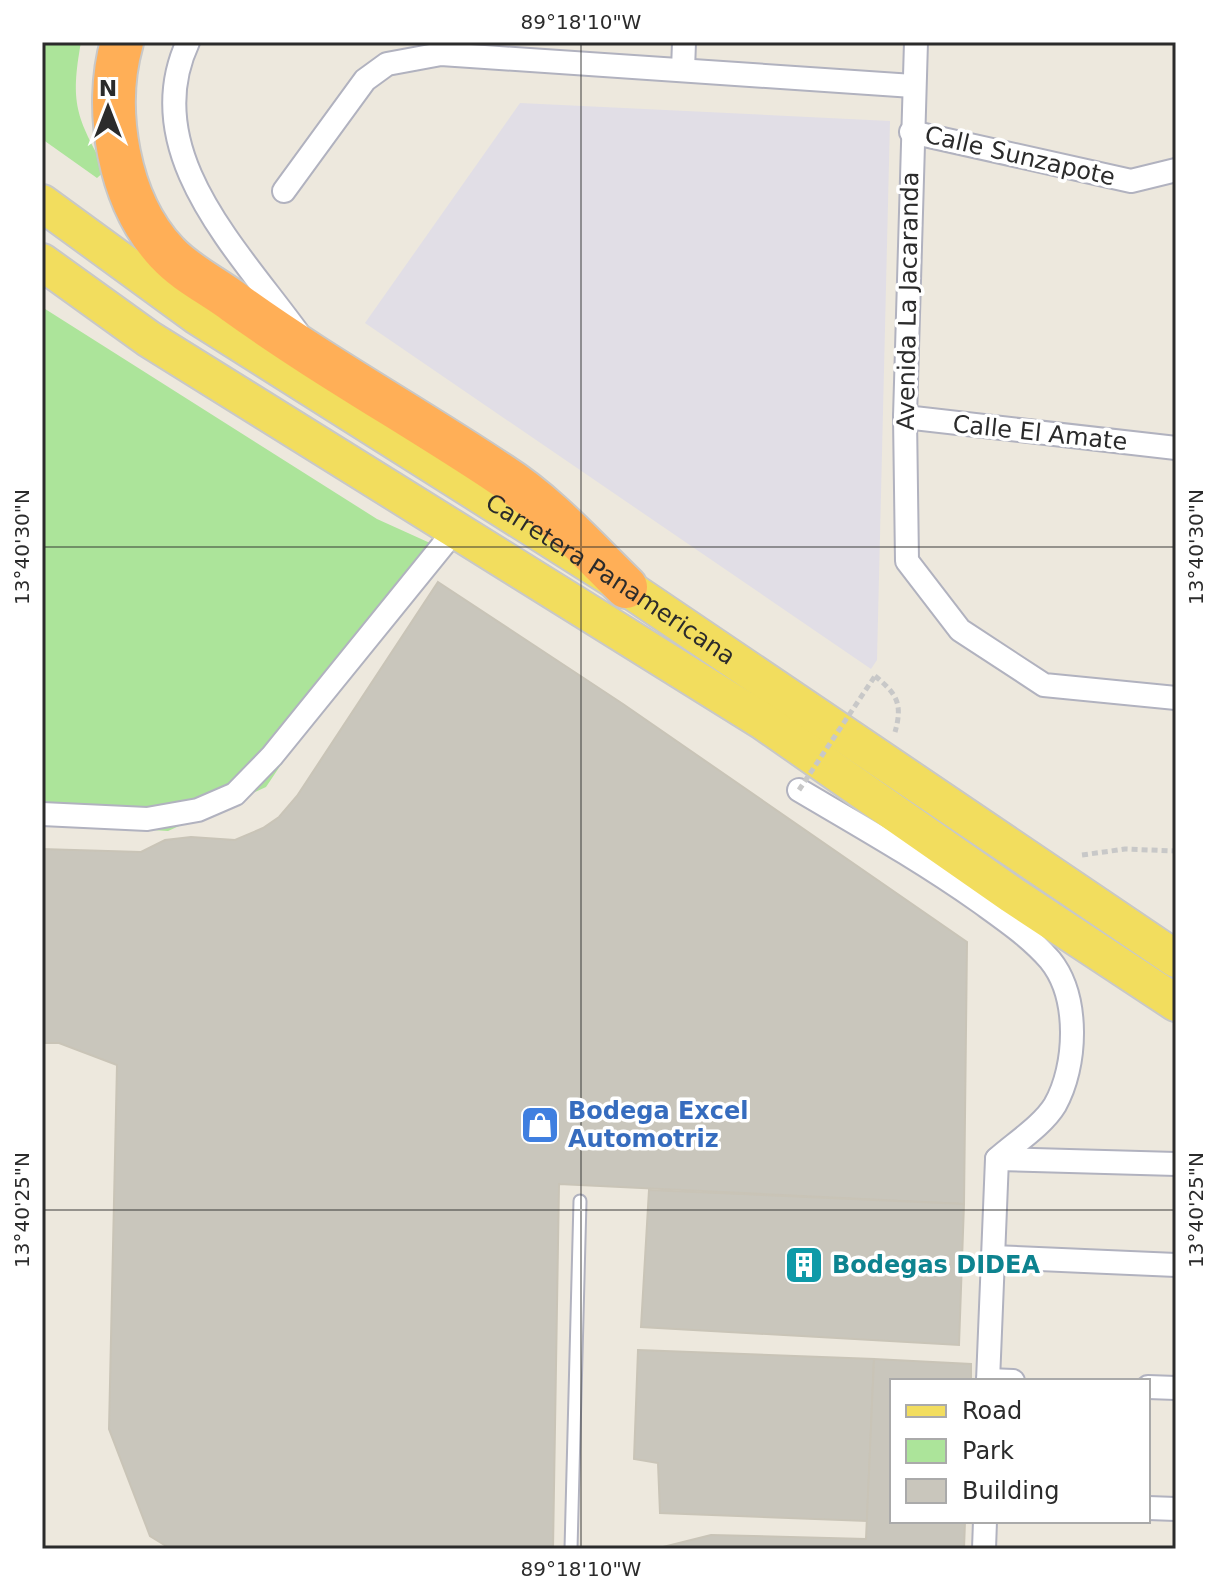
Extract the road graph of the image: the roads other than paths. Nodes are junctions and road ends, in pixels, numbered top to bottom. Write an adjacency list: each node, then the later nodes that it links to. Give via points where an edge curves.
1 (122, 42): 13 (highway, via 112,107 130,189 145,223 167,254)
2 (188, 42): 13 (street, via 173,106 183,161 212,214)
3 (684, 42): 6 (street)
4 (916, 42): 7 (street, Avenida La Jacaranda)
5 (442, 48): 6 (street); 10 (street, via 387,64 365,80)
6 (683, 70): 7 (street)
7 (913, 86): 8 (street, Avenida La Jacaranda)
8 (911, 132): 9 (street, Calle Sunzapote, via 1131,181); 14 (street, Avenida La Jacaranda)
9 (1176, 170)
10 (284, 191)
11 (42, 203): 17 (main road, Carretera Panamericana, via 197,316)
12 (42, 262): 16 (main road, Carretera Panamericana, via 149,339)
13 (317, 359): 17 (highway, via 503,475)
14 (905, 417): 15 (street, Calle El Amate); 18 (street, Avenida La Jacaranda, via 907,561 960,630 1044,685)
15 (1176, 448)
16 (456, 529): 20 (street, via 272,756 235,794 198,810 147,819); 22 (main road, Carretera Panamericana, via 764,722)
17 (626, 587): 21 (main road, Carretera Panamericana)
18 (1176, 698)
19 (799, 790): 23 (street, via 937,872 1021,931 1052,962 1066,993 1072,1034 1068,1077 1053,1108)
20 (42, 814)
21 (1176, 959)
22 (1176, 1003)
23 (997, 1159): 24 (street); 26 (street)
24 (1176, 1164)
25 (580, 1201): 34 (lane)
26 (992, 1257): 27 (street); 28 (street)
27 (1176, 1265)
28 (988, 1379)
29 (1150, 1387): 30 (street)
30 (1176, 1388)
31 (1150, 1508): 32 (street)
32 (1176, 1509)
33 (985, 1523): 35 (street)
34 (571, 1549)
35 (984, 1549)

